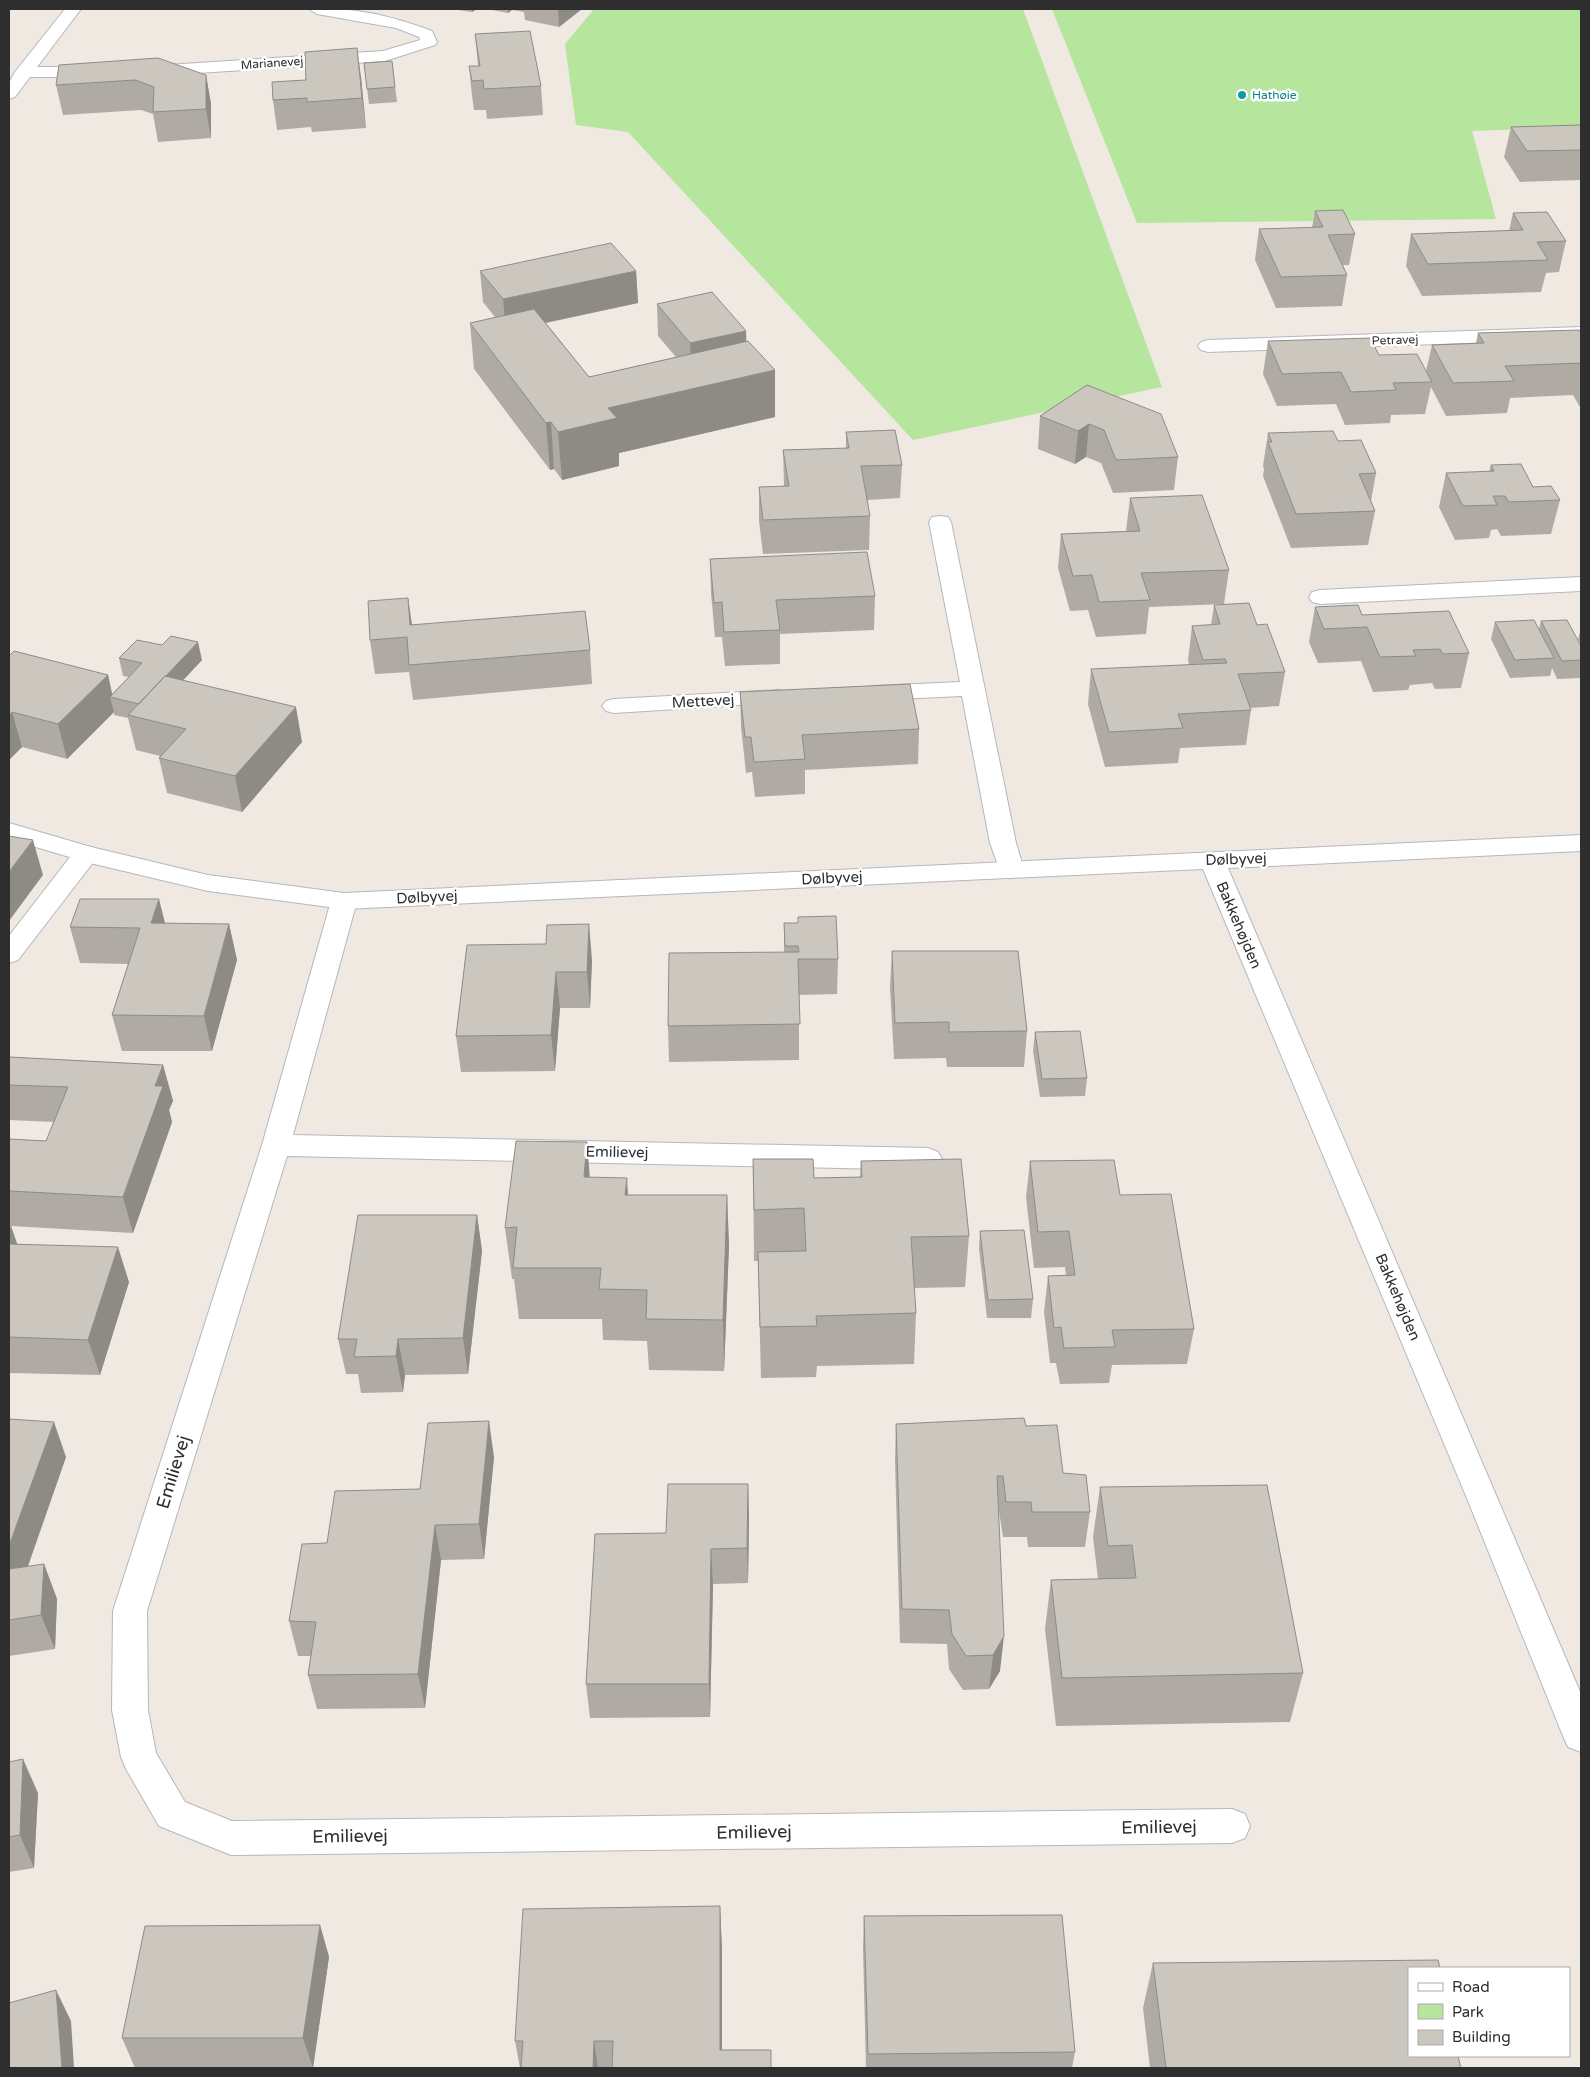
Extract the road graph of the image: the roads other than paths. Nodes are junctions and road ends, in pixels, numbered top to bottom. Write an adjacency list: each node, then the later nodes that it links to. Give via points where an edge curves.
1 (73, 9): 3 (street)
2 (317, 9): 5 (street, Marianevej, via 400,24 426,34 429,42 385,56)
3 (23, 72): 4 (street); 6 (street)
4 (109, 72)
5 (137, 72)
6 (9, 94)
7 (1581, 333): 8 (street, Petravej)
8 (1208, 346)
9 (940, 522): 12 (street)
10 (1581, 584): 11 (street)
11 (1320, 597)
12 (972, 688): 13 (street); 20 (street)
13 (853, 694)
14 (803, 696): 15 (street, Mettevej)
15 (614, 706)
16 (9, 831): 18 (street, Dølbyvej)
17 (1581, 843): 19 (street, Dølbyvej)
18 (86, 854): 21 (street, Dølbyvej, via 208,883); 22 (street)
19 (1212, 860): 20 (street, Dølbyvej); 25 (street, Bakkehøjden, via 1479,1487)
20 (1011, 870): 21 (street, Dølbyvej)
21 (344, 901): 23 (street, Emilievej)
22 (9, 954)
23 (276, 1145): 24 (street, Emilievej); 26 (street, Emilievej, via 130,1611 130,1710 139,1757 172,1814 231,1838)
24 (928, 1159)
25 (1581, 1736)
26 (1232, 1826)

